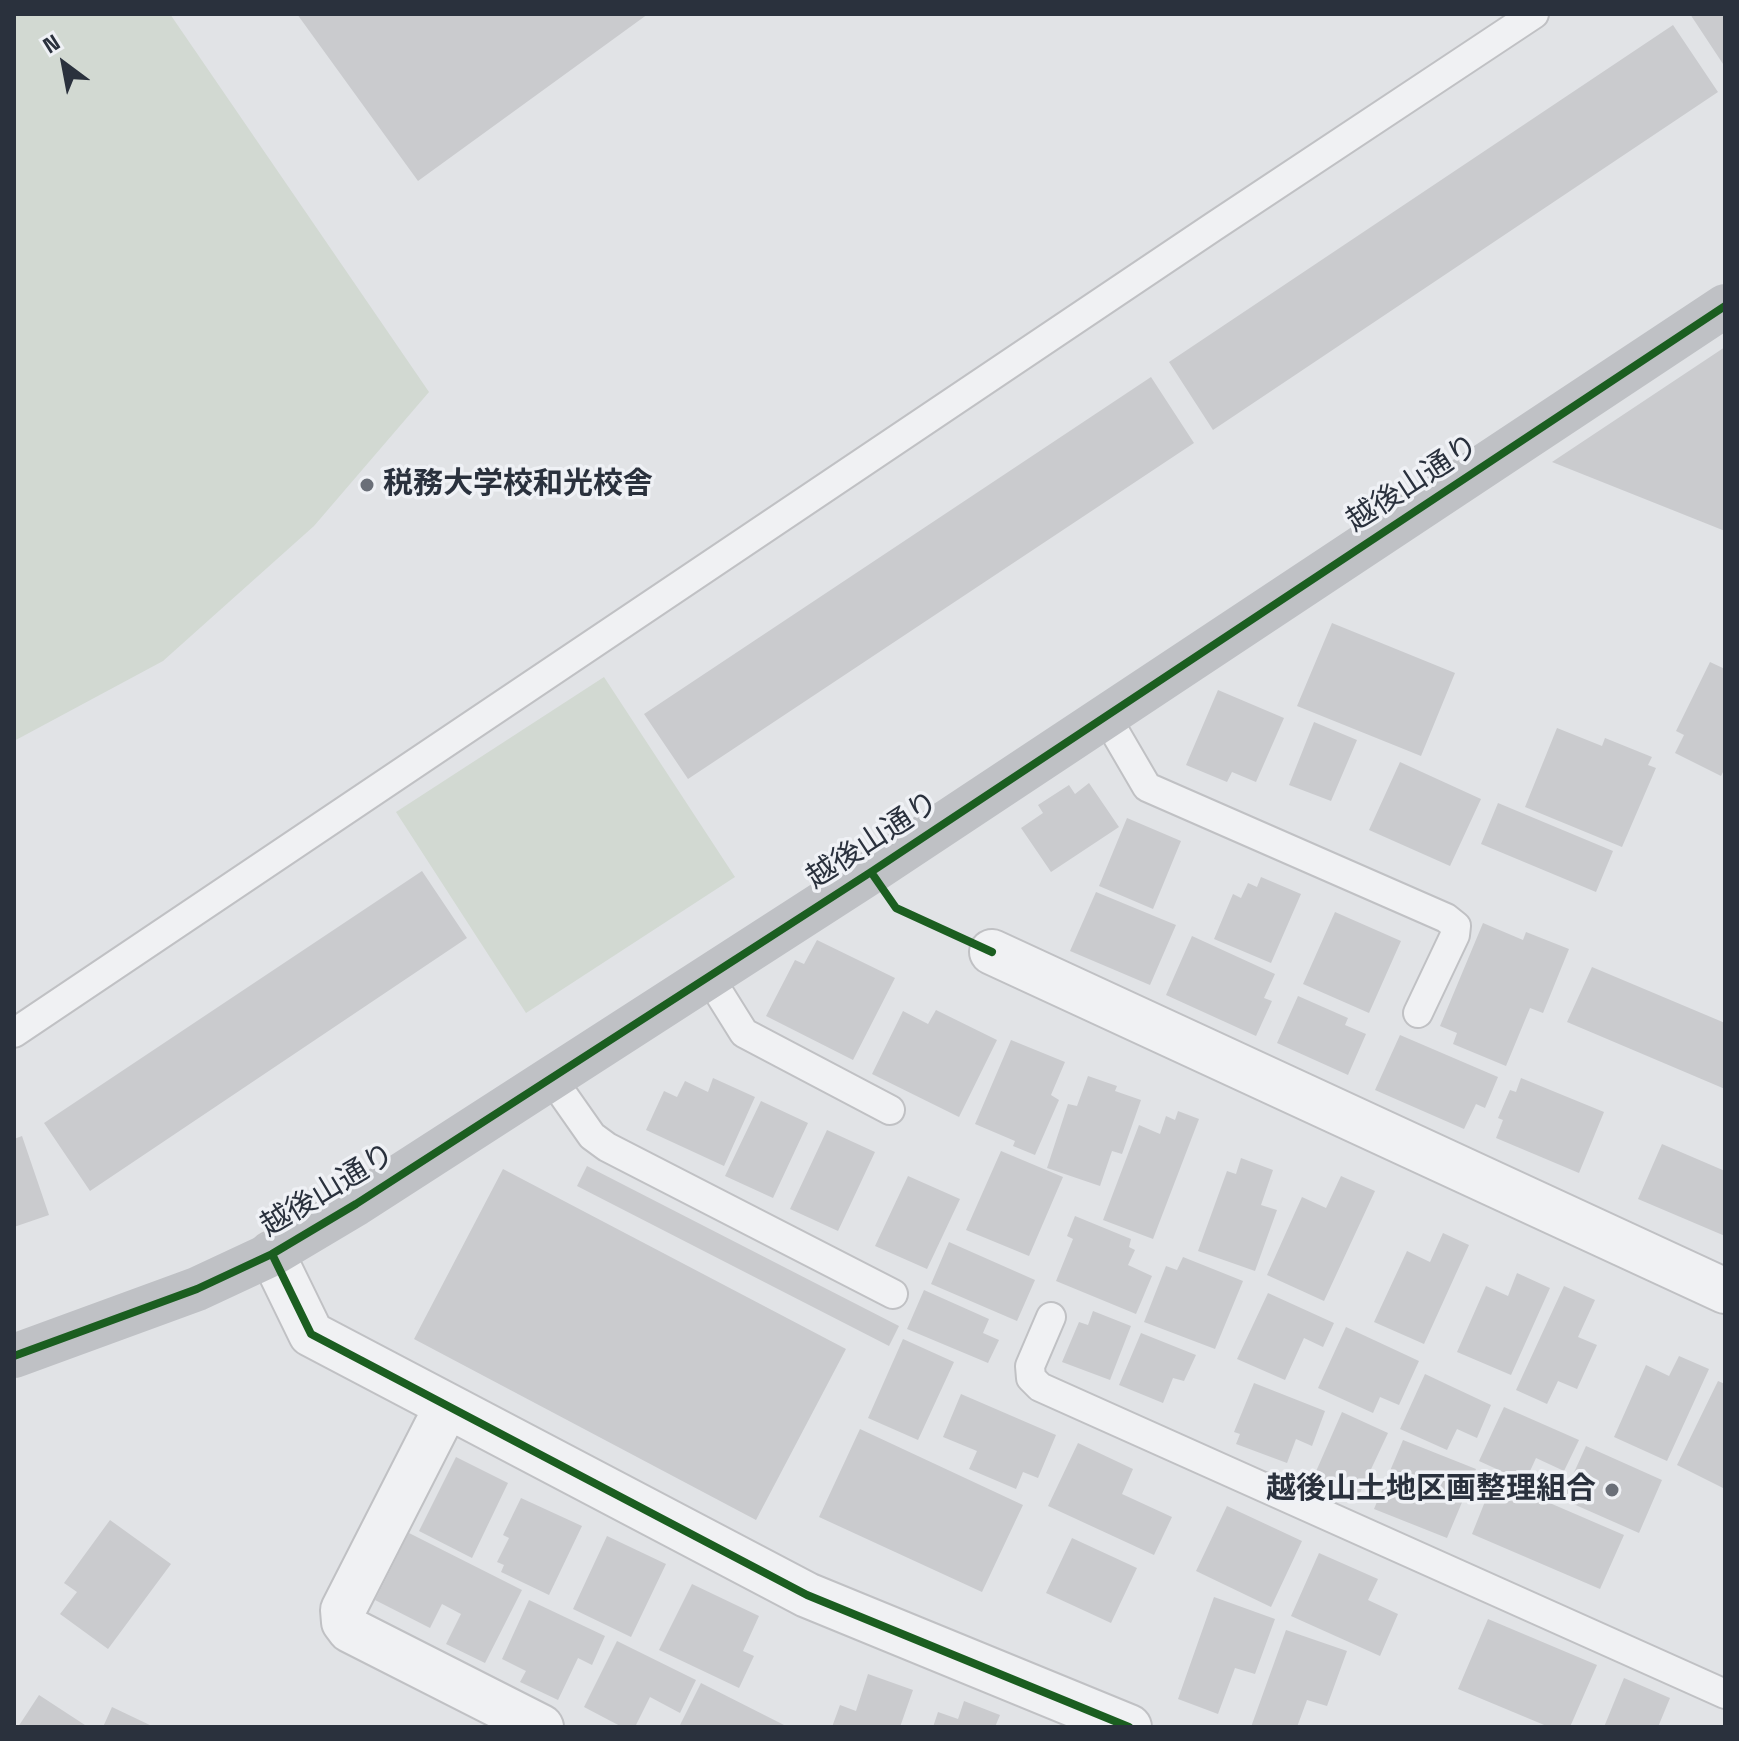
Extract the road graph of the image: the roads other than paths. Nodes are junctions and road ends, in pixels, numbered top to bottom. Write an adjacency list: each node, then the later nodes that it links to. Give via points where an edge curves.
1 (1534, 14): 7 (lane)
2 (1725, 306): 3 (street, 越後山通り)
3 (1105, 715): 5 (street, 越後山通り); 6 (lane, via 1147,787 1456,926)
4 (992, 952): 11 (street)
5 (709, 977): 8 (street, 越後山通り); 9 (lane, via 744,1033)
6 (1418, 1013)
7 (14, 1033)
8 (552, 1079): 10 (street, 越後山通り); 12 (lane, via 592,1136 607,1147)
9 (890, 1110)
10 (272, 1254): 14 (street, 越後山通り, via 197,1289); 15 (street, via 311,1334)
11 (1725, 1291)
12 (893, 1294)
13 (1051, 1317): 16 (lane, via 1030,1366 1031,1378 1040,1387)
14 (14, 1356)
15 (447, 1406): 17 (street, via 343,1610 344,1622 350,1630); 18 (street, via 807,1595)
16 (1725, 1694)
17 (541, 1727)
18 (1129, 1727)

